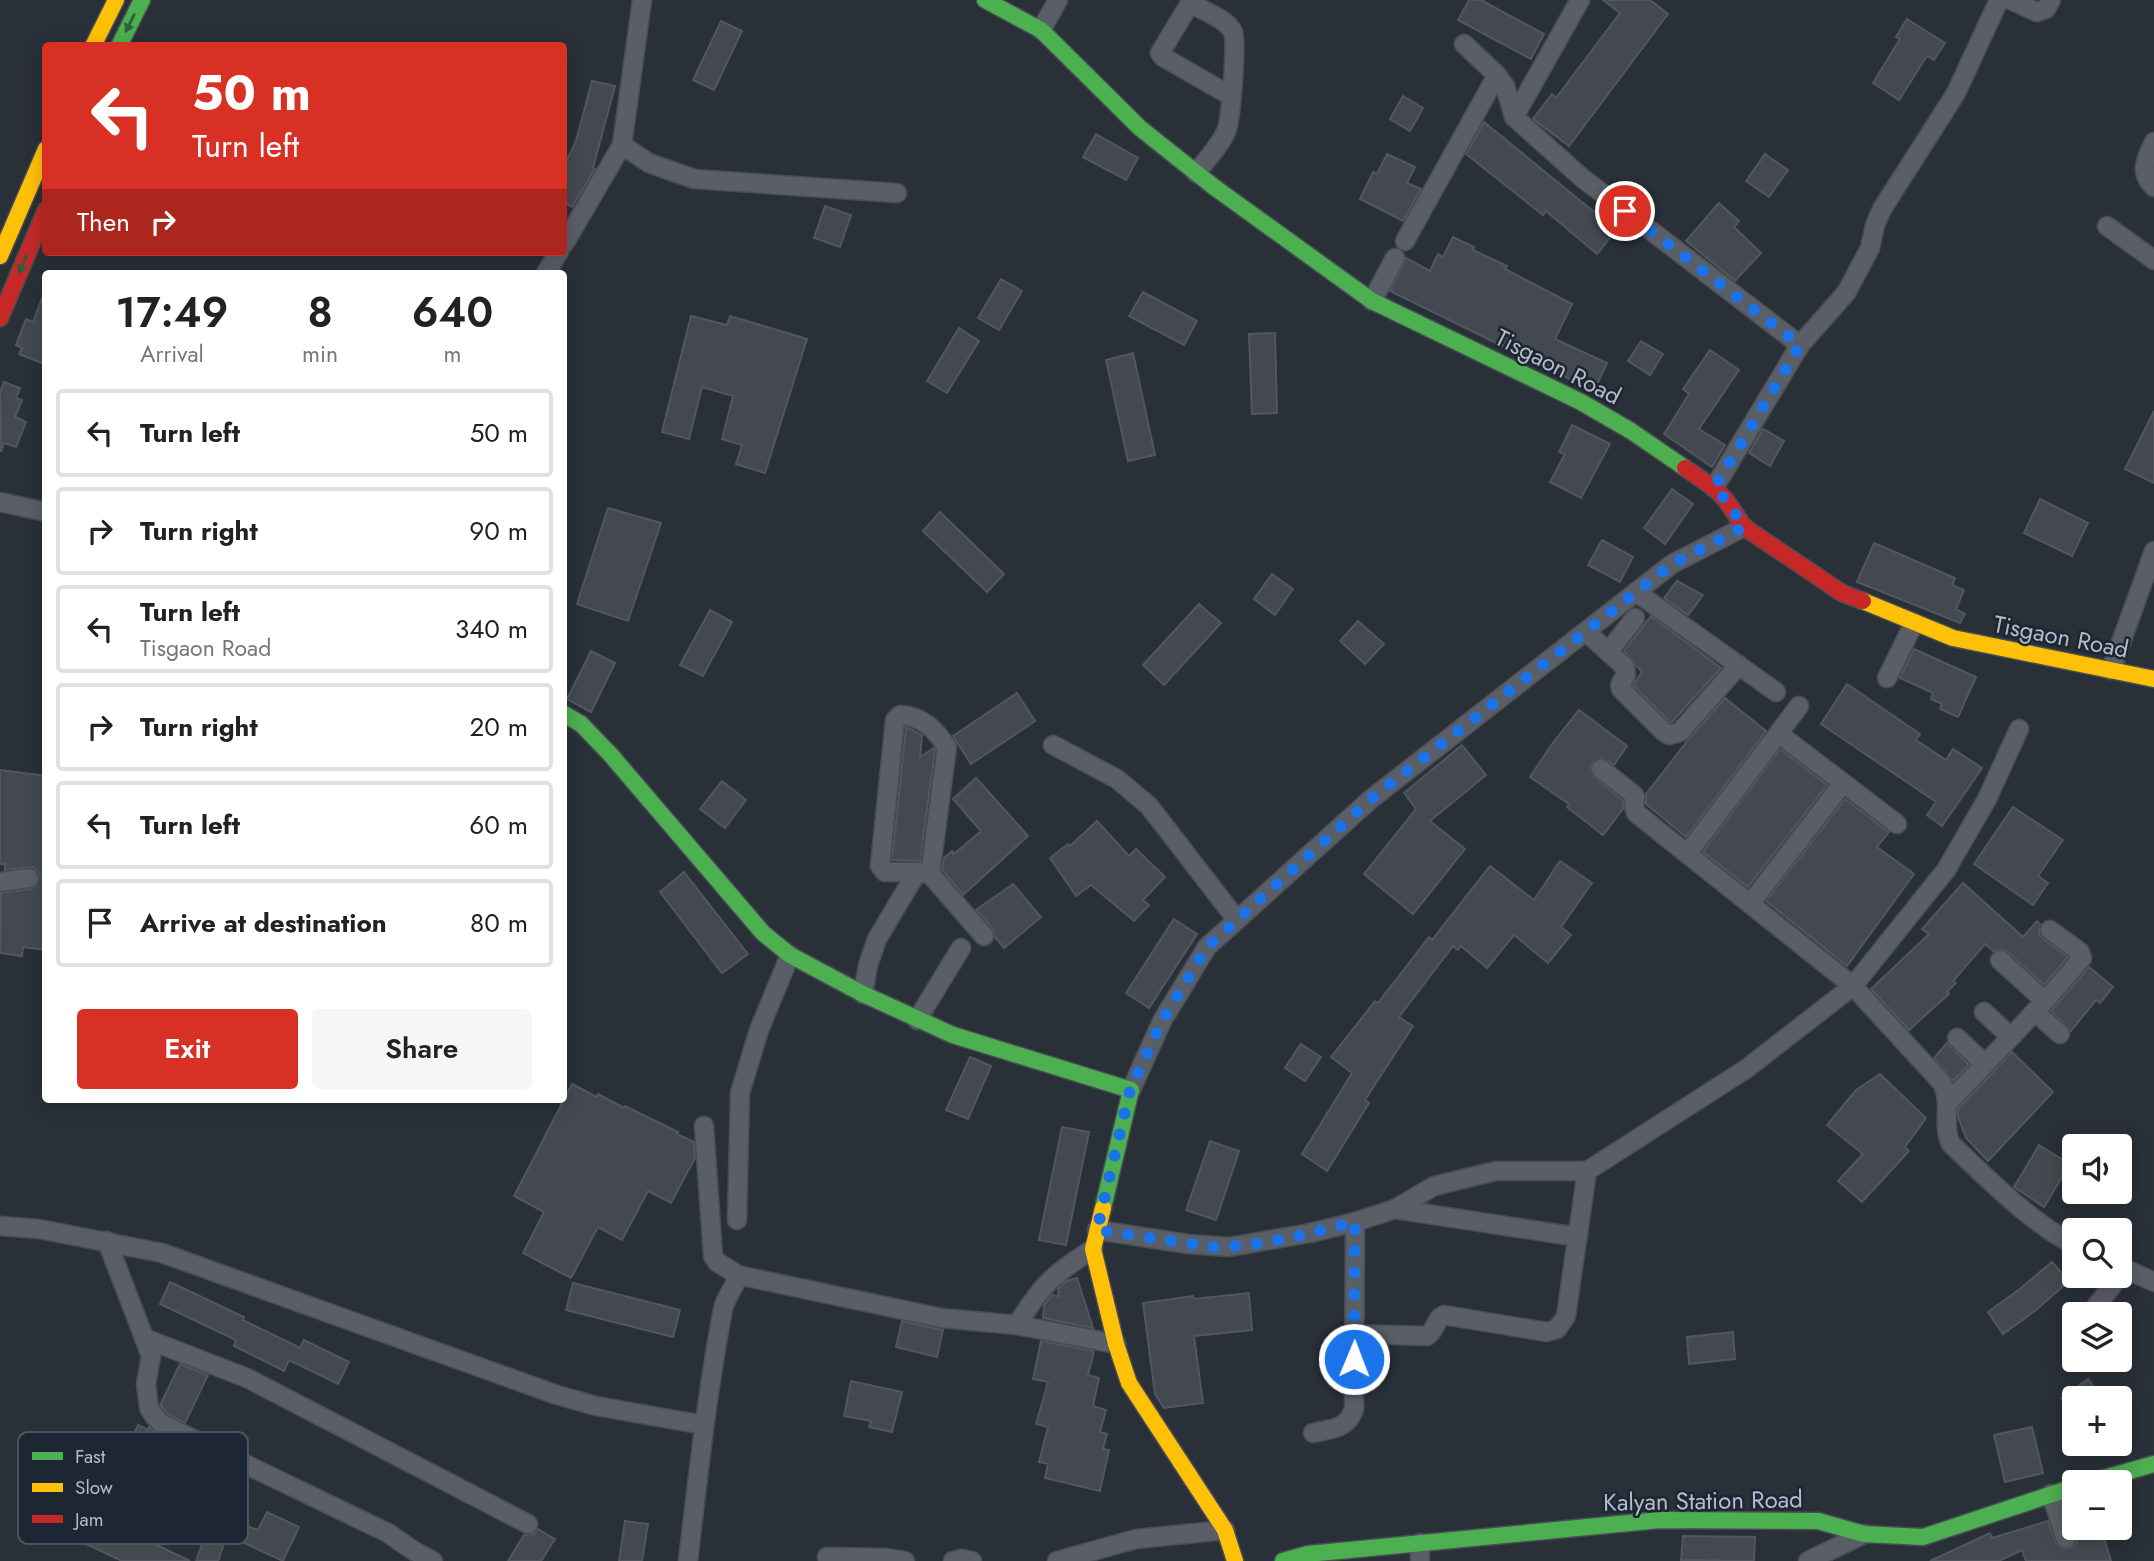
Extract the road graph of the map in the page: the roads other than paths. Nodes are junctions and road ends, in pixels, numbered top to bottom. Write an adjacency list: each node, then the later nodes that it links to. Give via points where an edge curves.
1 (116, 0): 11 (street)
2 (142, 0): 12 (street, one-way to 12)
3 (642, 0): 18 (street)
4 (985, 0): 10 (street, Tisgaon Road)
5 (1058, 0): 10 (street)
6 (1580, 0): 16 (street)
7 (2000, 0): 32 (street, via 1956,93 1882,209 1870,248 1846,293)
8 (2011, 0): 9 (street, via 2037,12 2046,9)
9 (2051, 0)
10 (1041, 30): 20 (street, Tisgaon Road, via 1140,128)
11 (95, 42)
12 (121, 42)
13 (1464, 44): 14 (street)
14 (1497, 75): 16 (street); 26 (street)
15 (1231, 96): 15 (street, via 1160,52 1189,5 1233,31); 20 (street, via 1223,137)
16 (1514, 117): 32 (street, via 1581,177)
17 (2154, 142): 21 (street, via 2143,167)
18 (622, 145): 22 (street, via 649,163 694,179); 25 (street)
19 (42, 158): 27 (street)
20 (1196, 173): 30 (street, Tisgaon Road)
21 (2154, 187)
22 (897, 193)
23 (42, 219): 31 (street, one-way to 31)
24 (2107, 226): 29 (street)
25 (567, 239)
26 (1405, 241)
27 (0, 256)
28 (1395, 258): 30 (street)
29 (2154, 260)
30 (1372, 301): 33 (street, Tisgaon Road, via 1581,402)
31 (0, 318)
32 (1800, 345): 33 (street)
33 (1714, 488): 36 (street, Tisgaon Road)
34 (0, 502): 35 (street)
35 (42, 511)
36 (1744, 527): 38 (street, via 1672,564); 40 (street, Tisgaon Road, via 1842,593)
37 (2154, 551): 44 (street)
38 (1636, 592): 41 (street); 43 (street)
39 (1635, 618): 42 (street)
40 (1914, 623): 44 (street, Tisgaon Road, via 1953,638); 45 (street)
41 (1586, 632): 42 (street); 61 (street, via 1371,799)
42 (1608, 652): 43 (street, via 1625,667 1621,689 1669,735 1680,732)
43 (1739, 666): 47 (street)
44 (2111, 670): 46 (street, Tisgaon Road)
45 (1887, 678)
46 (2154, 678)
47 (1776, 692)
48 (1799, 706): 51 (street)
49 (567, 716): 65 (street, via 602,745 763,933)
50 (2019, 729): 67 (street, via 1987,799 1946,870)
51 (1779, 734): 54 (street); 56 (street)
52 (1054, 745): 61 (street, via 1117,779 1149,806)
53 (1601, 769): 56 (street, via 1633,794 1636,813)
54 (1843, 783): 55 (street); 60 (street)
55 (1897, 824)
56 (1688, 853): 60 (street)
57 (923, 873): 57 (street, via 885,872 880,866 895,720 900,715 922,720 947,747); 63 (street); 68 (street, via 877,939)
58 (29, 878): 59 (street)
59 (0, 882)
60 (1750, 904): 67 (street)
61 (1237, 920): 76 (street, via 1207,947 1162,1021)
62 (2050, 930): 69 (street, via 2083,956)
63 (984, 936)
64 (961, 948): 71 (street)
65 (790, 955): 68 (street); 81 (street, via 759,1030 740,1093)
66 (2000, 960): 69 (street)
67 (1853, 986): 77 (street, via 1942,1083); 79 (street, via 1746,1069)
68 (863, 994): 71 (street)
69 (2040, 1007): 72 (street); 73 (street)
70 (1984, 1012): 73 (street)
71 (917, 1020): 76 (street)
72 (2060, 1034)
73 (2011, 1037): 75 (street)
74 (1957, 1038): 75 (street)
75 (1985, 1064): 77 (street)
76 (1130, 1090): 84 (street)
77 (1949, 1102): 86 (street, via 1946,1134 1951,1144)
78 (705, 1126): 90 (street, via 713,1256)
79 (1587, 1171): 80 (street, via 1496,1171 1434,1186); 85 (street)
80 (1395, 1209): 82 (street); 85 (street)
81 (737, 1220)
82 (1355, 1222): 84 (street, via 1229,1247); 93 (street)
83 (0, 1226): 87 (street)
84 (1097, 1230): 88 (street)
85 (1578, 1237): 93 (street, via 1566,1316 1552,1332 1444,1315 1427,1336)
86 (2062, 1239)
87 (107, 1241): 94 (street); 96 (street, via 162,1253 557,1395)
88 (1093, 1249): 92 (street, via 1045,1283); 95 (street)
89 (2132, 1272): 91 (street)
90 (738, 1275): 92 (street, via 941,1318); 96 (street, via 724,1305)
91 (2154, 1282)
92 (1017, 1325): 95 (street)
93 (1354, 1334): 98 (street, via 1351,1417 1337,1428)
94 (144, 1338): 97 (street, via 152,1356 146,1384 149,1408 162,1424); 104 (street, via 247,1378)
95 (1116, 1344): 106 (street, via 1129,1382)
96 (704, 1425): 112 (street)
97 (179, 1432)
98 (1313, 1433)
99 (2154, 1464): 101 (street)
100 (248, 1466): 111 (street, via 377,1528)
101 (2132, 1470)
102 (2062, 1491): 103 (street, Kalyan Station Road)
103 (2051, 1494): 105 (street); 107 (street, Kalyan Station Road, via 1923,1537)
104 (528, 1524)
105 (2062, 1527)
106 (1225, 1530): 116 (street, via 1136,1539); 117 (street)
107 (1864, 1534): 108 (street, Kalyan Station Road, via 1818,1521 1660,1520); 119 (street)
108 (1420, 1552): 109 (street, Kalyan Station Road)
109 (1308, 1557): 118 (street, Kalyan Station Road)
110 (827, 1558): 113 (street)
111 (433, 1561)
112 (688, 1561)
113 (905, 1561)
114 (953, 1561): 115 (street)
115 (972, 1561)
116 (1057, 1561)
117 (1235, 1561)
118 (1283, 1561)
119 (1808, 1561)

